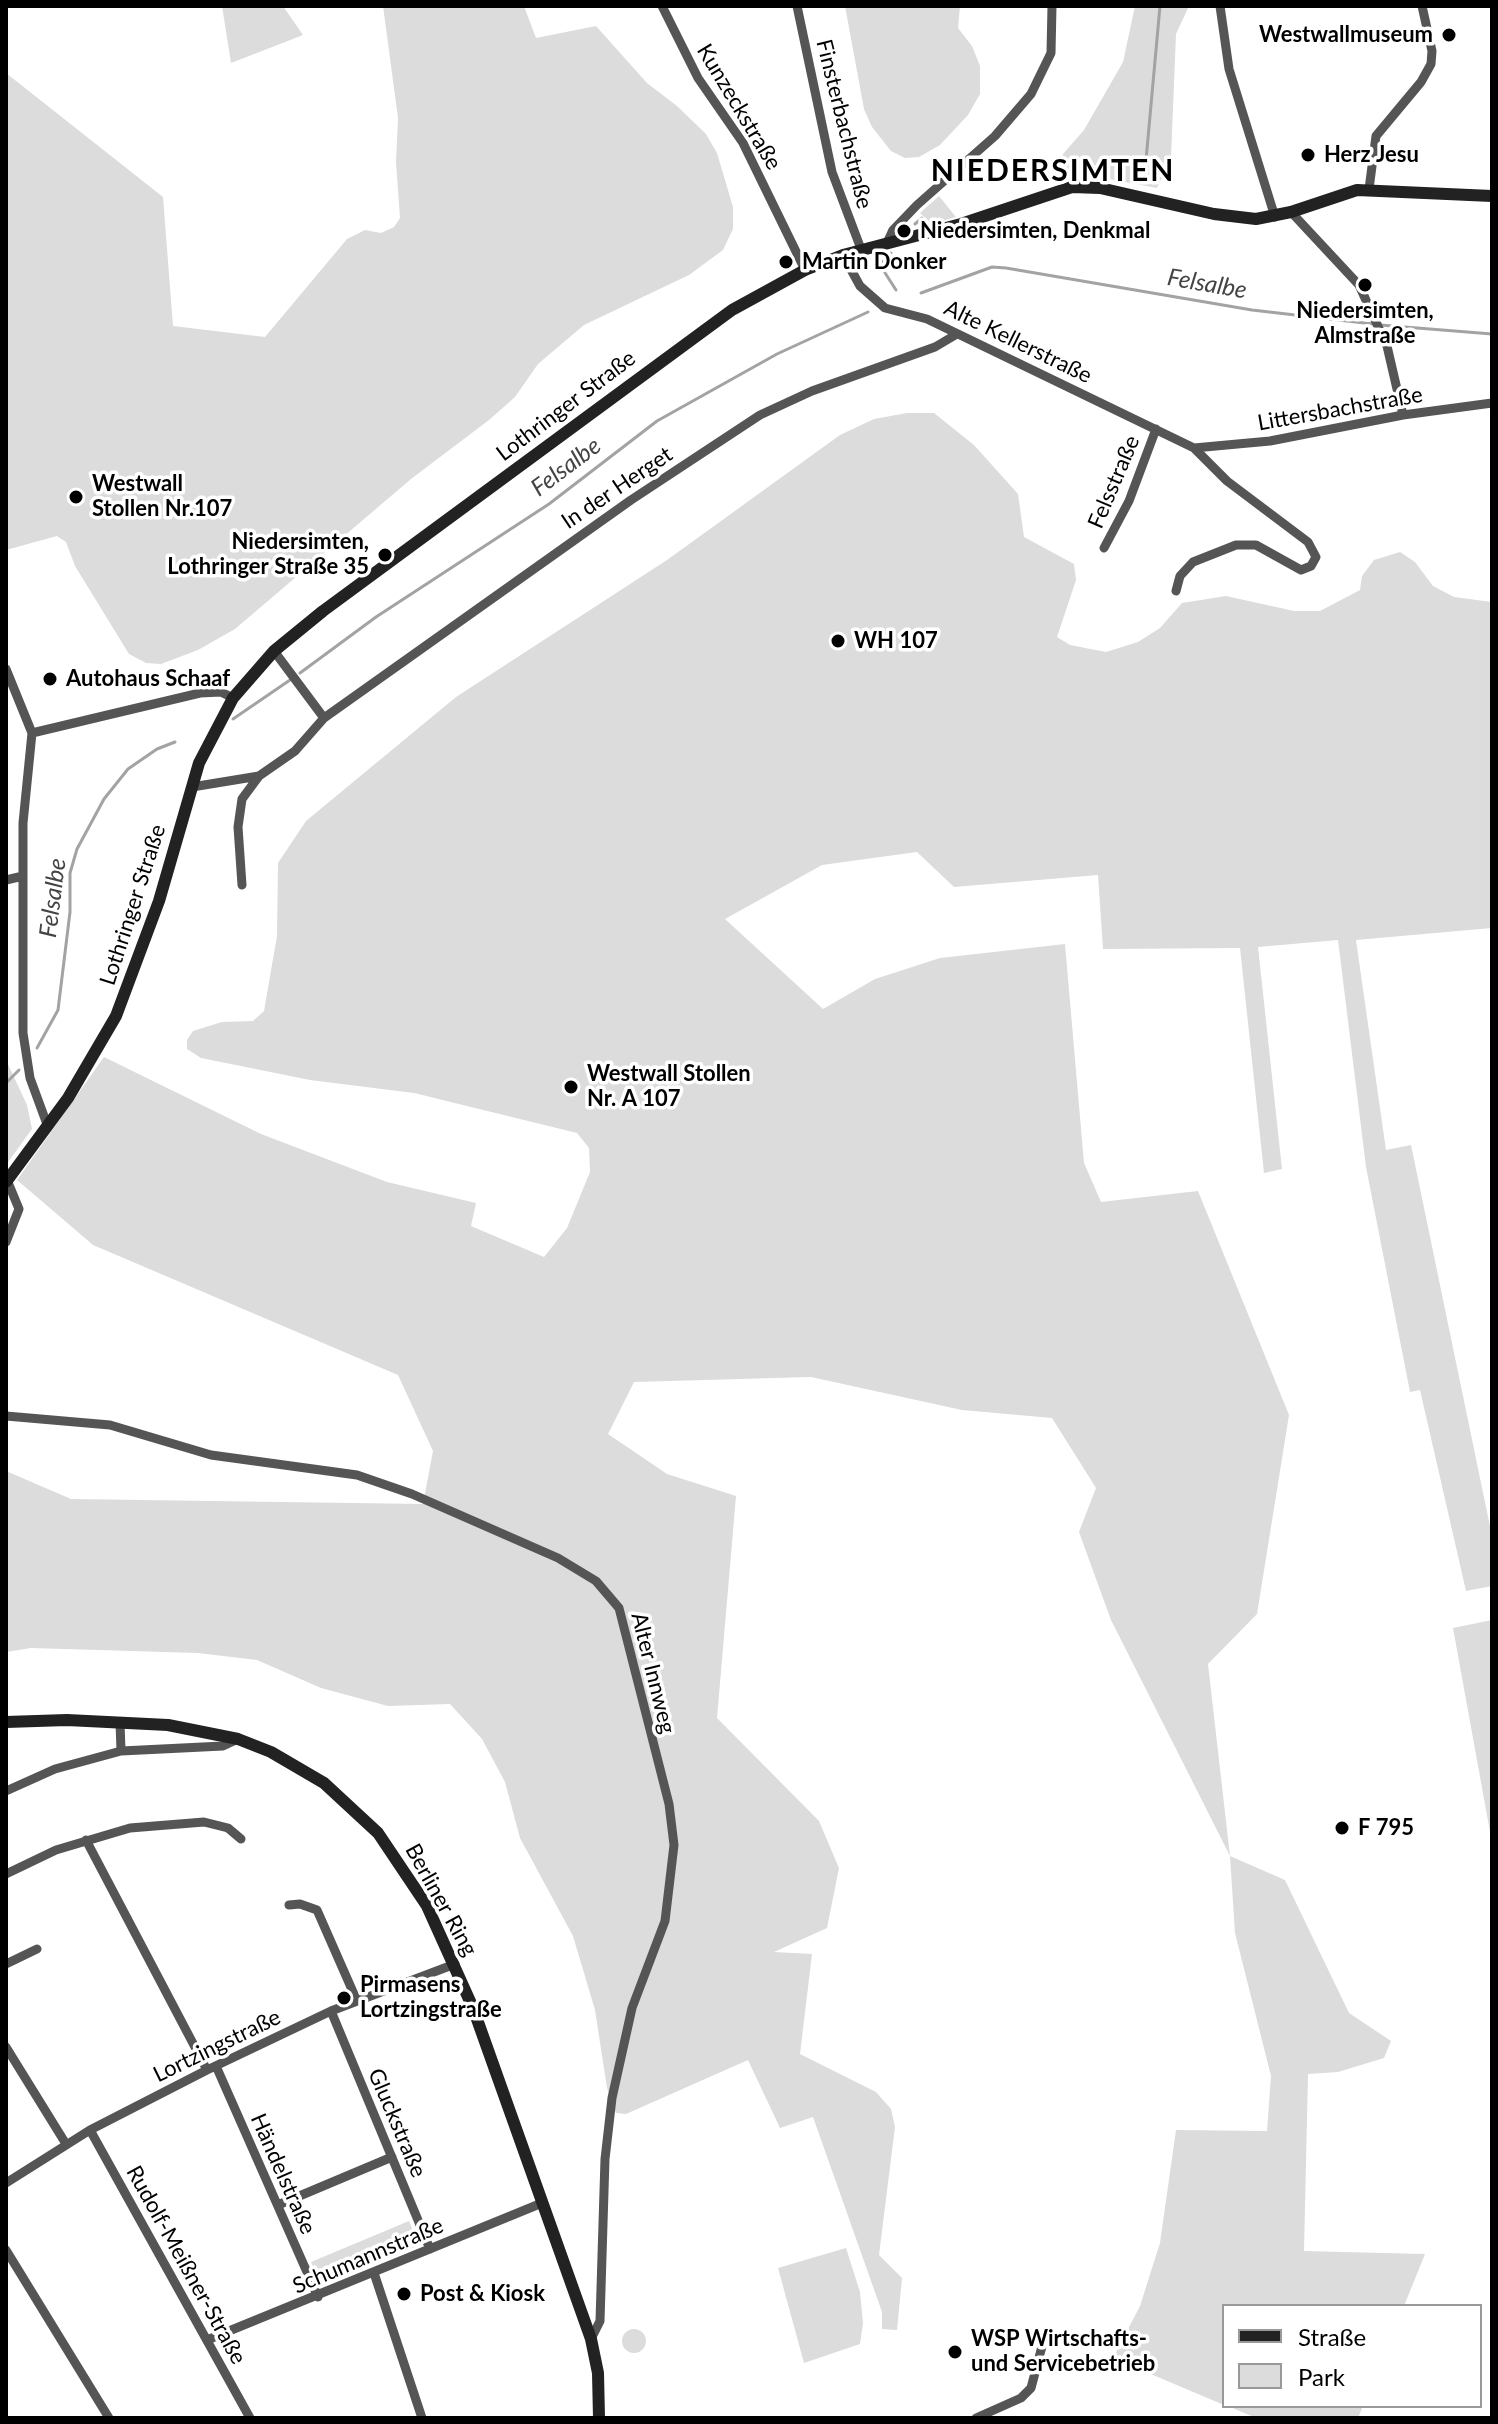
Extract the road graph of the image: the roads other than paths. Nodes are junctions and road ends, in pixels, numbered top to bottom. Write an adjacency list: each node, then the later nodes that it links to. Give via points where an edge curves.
1 (662, 6): 13 (street, Kunzeckstraße, via 698,78 743,143)
2 (797, 6): 11 (street, Finsterbachstraße, via 832,172)
3 (1052, 6): 10 (street, via 1051,53 1031,94 995,136 901,221)
4 (1220, 6): 9 (street, via 1229,69)
5 (1422, 6): 6 (street, via 1431,64 1376,136)
6 (1369, 189): 7 (main road, Lothringer Straße); 8 (main road, Lothringer Straße, via 1344,192)
7 (1491, 198)
8 (1291, 212): 9 (main road, Lothringer Straße); 16 (street, via 1352,274 1381,331)
9 (1275, 217): 10 (main road, Lothringer Straße, via 1236,218 1117,191 1072,187)
10 (887, 243): 11 (main road, Lothringer Straße)
11 (861, 249): 12 (main road, Lothringer Straße)
12 (843, 255): 13 (main road, Lothringer Straße); 14 (street, Alte Kellerstraße, via 860,286 885,308 916,314)
13 (805, 270): 21 (main road, Lothringer Straße, via 702,331)
14 (957, 334): 17 (street, Alte Kellerstraße); 24 (street, In der Herget, via 760,415 606,517)
15 (1492, 403): 16 (street, Littersbachstraße)
16 (1403, 415): 18 (street, Littersbachstraße, via 1270,441)
17 (1156, 429): 18 (street, Alte Kellerstraße); 19 (street, Felsstraße, via 1129,501)
18 (1194, 448): 20 (street, via 1227,481 1308,542 1316,557 1301,570 1256,545 1236,545 1193,562 1180,576)
19 (1104, 548)
20 (1176, 591)
21 (274, 651): 23 (main road, Lothringer Straße); 24 (street)
22 (6, 669): 25 (street)
23 (233, 698): 25 (street, via 221,692 200,693); 27 (main road, Lothringer Straße, via 205,748)
24 (324, 718): 26 (street, In der Herget, via 295,751)
25 (32, 733): 28 (street)
26 (259, 776): 27 (street, In der Herget); 30 (street, In der Herget, via 240,805)
27 (192, 787): 31 (main road, Lothringer Straße, via 126,995)
28 (23, 876): 29 (street); 31 (street, via 24,1043 35,1097)
29 (6, 880)
30 (242, 885)
31 (48, 1127): 32 (main road, Lothringer Straße)
32 (6, 1181): 33 (street, via 19,1209)
33 (6, 1242)
34 (6, 1416): 62 (street, Alter Innweg, via 110,1425 211,1455 357,1475 558,1558 596,1581 619,1608 669,1804 674,1845 665,1921 632,2008 612,2098 600,2321)
35 (6, 1722): 36 (main road, Berliner Ring)
36 (120, 1722): 37 (main road, Berliner Ring, via 191,1728); 38 (street)
37 (238, 1739): 38 (street, via 223,1746); 46 (main road, Berliner Ring, via 299,1767 361,1814 409,1877)
38 (121, 1751): 39 (street, via 55,1769)
39 (6, 1791)
40 (241, 1839): 41 (street, via 217,1824 189,1822 130,1828)
41 (86, 1840): 42 (street, via 33,1858); 50 (street, Händelstraße)
42 (6, 1874)
43 (289, 1905): 47 (street, via 317,1910)
44 (37, 1949): 45 (street)
45 (6, 1964)
46 (455, 1964): 47 (street, Lortzingstraße); 55 (main road, Berliner Ring)
47 (357, 2001): 48 (street, Lortzingstraße)
48 (331, 2011): 50 (street, Lortzingstraße); 53 (street, Gluckstraße)
49 (6, 2047): 52 (street)
50 (211, 2068): 51 (street, Lortzingstraße); 56 (street, Händelstraße)
51 (90, 2130): 52 (street, Lortzingstraße); 63 (street, Rudolf-Meißner-Straße)
52 (66, 2144): 54 (street, Lortzingstraße)
53 (392, 2157): 56 (street); 57 (street, Gluckstraße)
54 (6, 2183)
55 (542, 2203): 57 (street, Schumannstraße); 62 (main road, Berliner Ring)
56 (278, 2205): 60 (street, Händelstraße)
57 (430, 2249): 59 (street, Schumannstraße)
58 (6, 2250): 64 (street)
59 (374, 2273): 60 (street, Schumannstraße); 66 (street)
60 (318, 2297): 63 (street, Schumannstraße)
61 (1045, 2335): 68 (street, via 1031,2388)
62 (591, 2339): 67 (main road, Berliner Ring)
63 (207, 2340): 65 (street, Rudolf-Meißner-Straße)
64 (109, 2418)
65 (250, 2418)
66 (422, 2418)
67 (599, 2418)
68 (976, 2418)

